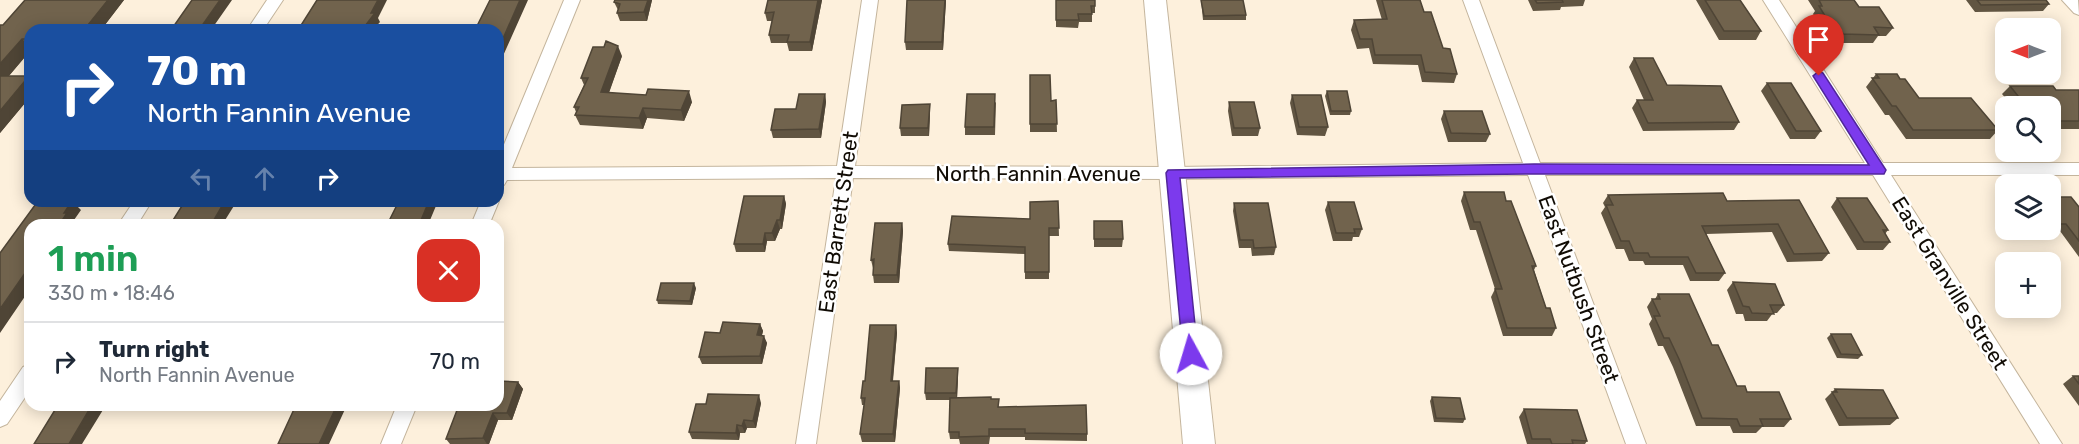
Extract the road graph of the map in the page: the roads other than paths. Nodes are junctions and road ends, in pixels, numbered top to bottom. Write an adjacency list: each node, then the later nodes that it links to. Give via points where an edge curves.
1 (275, 0): 9 (street)
2 (572, 0): 10 (street)
3 (870, 0): 14 (street, East Barrett Street)
4 (1155, 0): 15 (main road)
5 (1471, 0): 11 (street, East Nutbush Street)
6 (1771, 0): 13 (street, East Granville Street)
7 (2070, 0): 8 (street)
8 (2079, 10)
9 (259, 24)
10 (504, 165)
11 (1534, 169): 13 (street, North Fannin Avenue); 15 (street, North Fannin Avenue); 23 (street, East Nutbush Street)
12 (2079, 169): 13 (street, North Fannin Avenue)
13 (1879, 170): 24 (street, East Granville Street)
14 (845, 172): 15 (street, North Fannin Avenue); 16 (street, North Fannin Avenue); 21 (street, East Barrett Street)
15 (1173, 173): 22 (main road)
16 (504, 177)
17 (24, 382): 19 (street)
18 (404, 411): 20 (street)
19 (0, 418)
20 (391, 444)
21 (806, 444)
22 (1199, 444)
23 (1636, 444)
24 (2052, 444)

